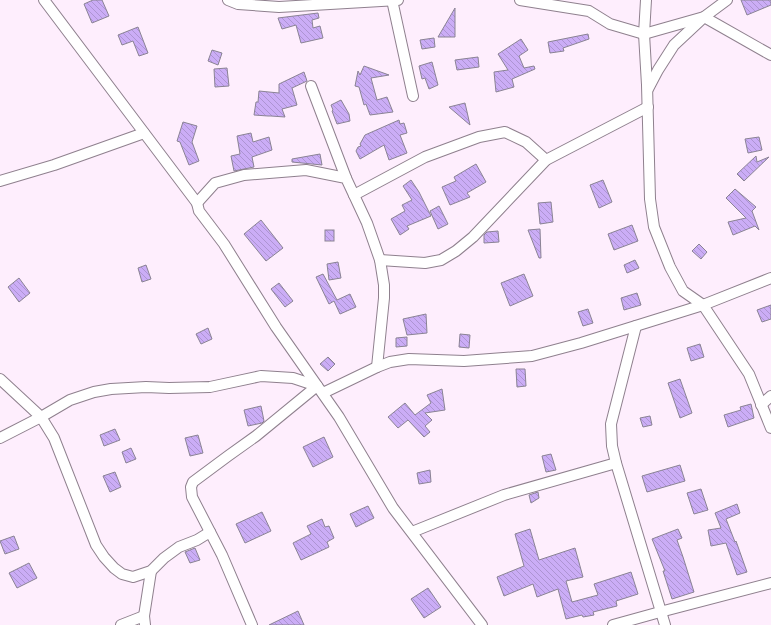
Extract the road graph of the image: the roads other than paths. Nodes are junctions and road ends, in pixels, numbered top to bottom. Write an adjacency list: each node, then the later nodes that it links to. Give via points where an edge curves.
1 (44, 0): 16 (street)
2 (228, 0): 3 (street, via 238,4 279,7)
3 (392, 0): 4 (street); 14 (street)
4 (398, 0)
5 (520, 0): 8 (street)
6 (646, 0): 10 (street)
7 (727, 0): 9 (street)
8 (561, 3): 10 (street, via 589,11 610,24)
9 (704, 17): 10 (street); 11 (street); 13 (street, via 674,45)
10 (644, 34): 13 (street)
11 (771, 55)
12 (311, 86): 18 (street)
13 (647, 90): 15 (street)
14 (413, 96)
15 (648, 107): 17 (street); 24 (street, via 650,199 654,227 670,267 684,291)
16 (144, 133): 19 (street); 21 (street)
17 (546, 160): 20 (street, via 526,142 504,132 479,137 425,157); 22 (street, via 473,237 456,251 440,260 425,263)
18 (346, 178): 20 (street); 21 (street, via 306,170 244,174 215,183)
19 (0, 181)
20 (354, 195): 22 (street)
21 (198, 203): 28 (street, via 199,211 224,244)
22 (380, 260): 26 (street, via 384,298)
23 (771, 278): 24 (street)
24 (703, 305): 25 (street); 30 (street, via 749,374)
25 (636, 326): 26 (street, via 532,356 464,361 409,359); 34 (street, via 610,424)
26 (377, 366): 28 (street)
27 (0, 379): 31 (street)
28 (320, 389): 31 (street, via 293,378 261,376 210,387 111,389 70,400); 35 (street, via 193,482 192,497); 36 (street, via 393,508)
29 (771, 396): 30 (street)
30 (762, 405): 32 (street)
31 (41, 417): 33 (street); 37 (street, via 54,438 96,545 104,557 122,574 133,576)
32 (771, 428)
33 (0, 438)
34 (616, 463): 36 (street, via 504,495); 39 (street)
35 (210, 532): 37 (street, via 179,547); 42 (street)
36 (412, 532): 43 (street)
37 (151, 571): 40 (street)
38 (771, 583): 39 (street)
39 (660, 612): 44 (street); 45 (street)
40 (144, 620): 41 (street)
41 (121, 625)
42 (252, 625)
43 (482, 625)
44 (613, 625)
45 (665, 625)

